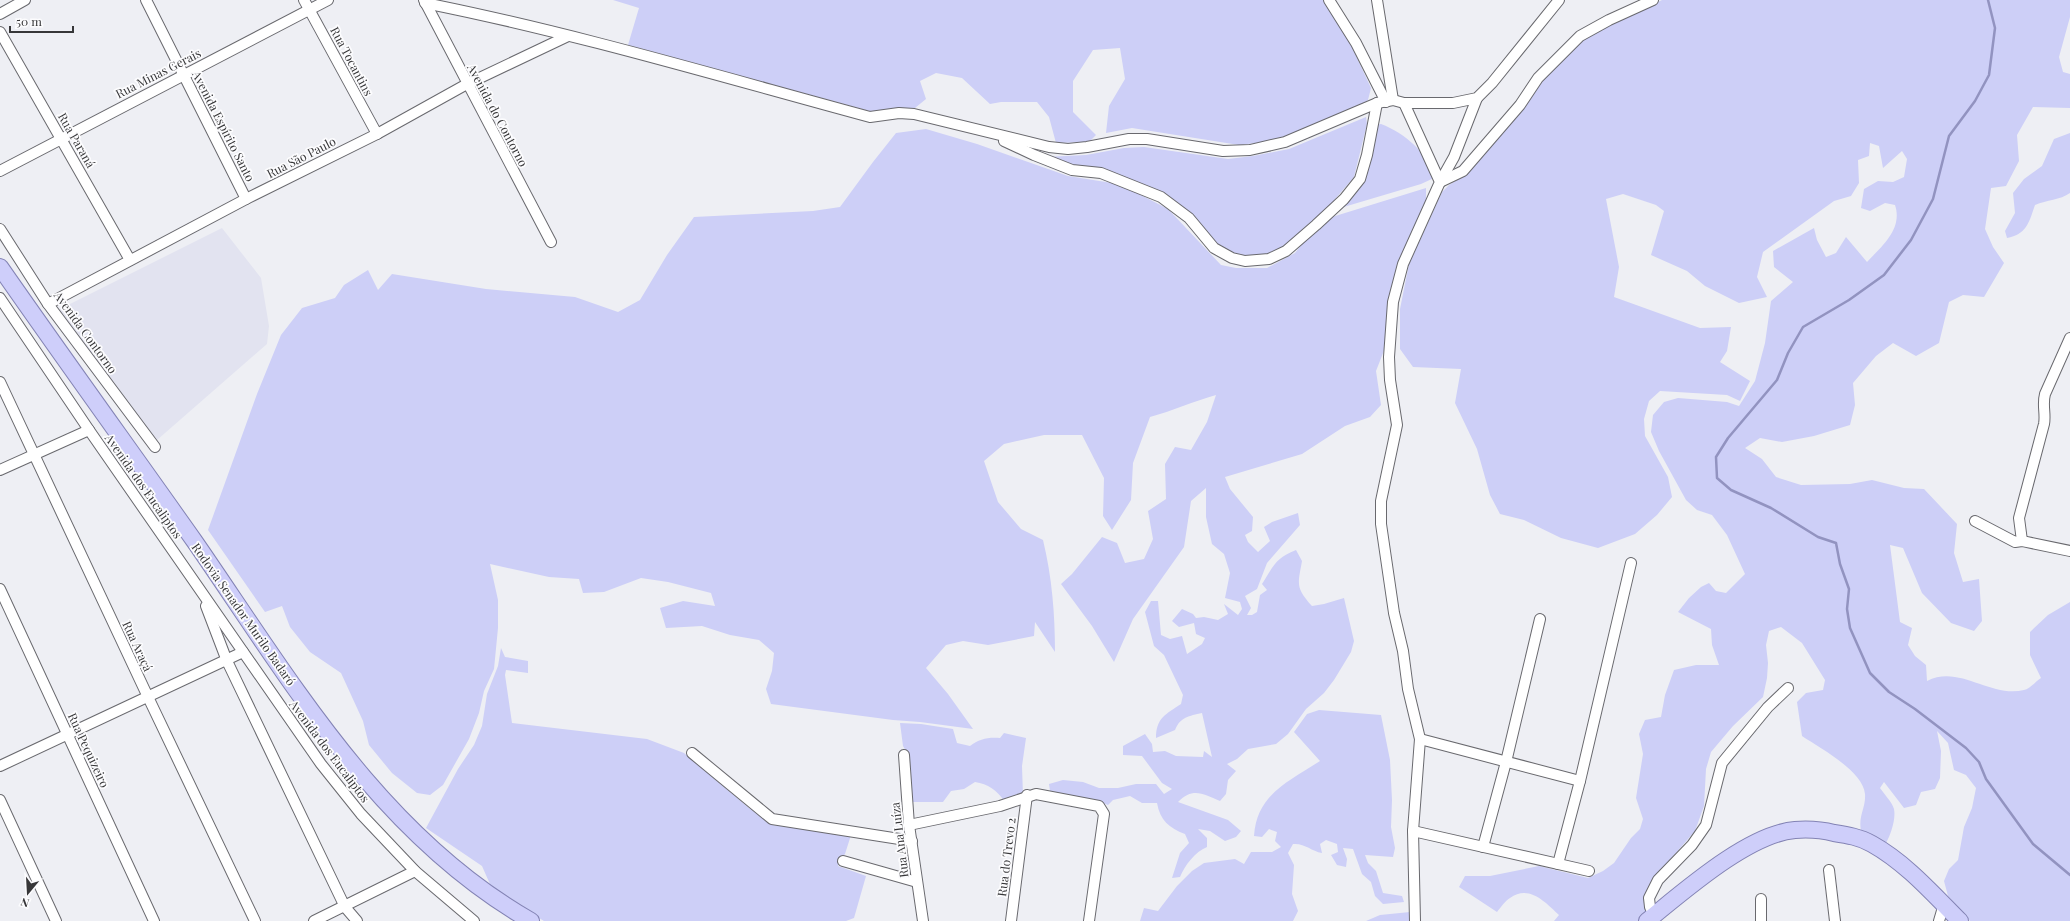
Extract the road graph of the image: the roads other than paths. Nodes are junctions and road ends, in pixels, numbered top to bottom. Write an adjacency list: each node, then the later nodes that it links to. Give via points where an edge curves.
1 (25, 0): 11 (street)
2 (146, 0): 14 (street, Avenida Espírito Santo)
3 (304, 0): 10 (street, Rua Tocantins)
4 (328, 0): 10 (street, Rua Minas Gerais)
5 (1329, 0): 17 (street, via 1356,43)
6 (1377, 0): 17 (street)
7 (1559, 0): 16 (street)
8 (1653, 0): 23 (street, via 1580,36 1538,78 1520,105 1463,171)
9 (424, 1): 13 (street); 15 (street, Avenida do Contorno)
10 (310, 10): 14 (street, Rua Minas Gerais); 20 (street, Rua Tocantins)
11 (0, 14)
12 (0, 32): 21 (street, Rua Paraná)
13 (568, 36): 15 (street, Rua São Paulo); 19 (street, via 870,117 907,113)
14 (183, 74): 21 (street, Rua Minas Gerais); 24 (street, Avenida Espírito Santo)
15 (467, 84): 20 (street, Rua São Paulo); 26 (street, Avenida do Contorno)
16 (1477, 98): 18 (street, via 1453,103); 23 (street, via 1454,156)
17 (1385, 102): 18 (street); 19 (street, via 1285,142 1250,150 1223,151 1141,139 1068,149); 19 (street, via 1360,179 1344,199 1286,251 1269,259 1246,261 1232,258 1214,248 1189,218 1161,196 1101,173 1072,170 1034,156)
18 (1404, 103): 23 (street)
19 (986, 133)
20 (377, 134): 24 (street, Rua São Paulo)
21 (62, 138): 22 (street, Rua Minas Gerais); 27 (street, Rua Paraná)
22 (0, 171)
23 (1440, 182): 49 (street, via 1403,264 1393,302 1390,380 1397,425 1382,501 1381,524 1408,690)
24 (246, 199): 27 (street, Rua São Paulo)
25 (0, 229): 30 (street, Avenida Contorno)
26 (551, 242)
27 (130, 260): 30 (street, Rua São Paulo)
28 (0, 266): 77 (main road, Rodovia Senador Murilo Badaró, via 318,721 378,796 412,831 459,871)
29 (0, 298): 33 (street, Avenida dos Eucaliptos)
30 (48, 304): 34 (street, Avenida Contorno)
31 (2070, 338): 38 (street, via 2043,400 2044,424 2019,518)
32 (0, 382): 35 (street, Rua Araçá)
33 (89, 430): 35 (street); 42 (street, Avenida dos Eucaliptos)
34 (155, 447)
35 (33, 453): 36 (street); 47 (street, Rua Araçá)
36 (0, 470)
37 (1975, 521): 38 (street, via 2015,542)
38 (2022, 541): 39 (street)
39 (2070, 551)
40 (1631, 563): 54 (street)
41 (0, 589): 48 (street, Rua Pequizeiro)
42 (200, 591): 44 (street, Avenida dos Eucaliptos); 45 (street)
43 (1540, 619): 52 (street)
44 (243, 652): 45 (street); 64 (street, Avenida dos Eucaliptos, via 321,764 361,814)
45 (227, 661): 47 (street); 69 (street)
46 (1788, 688): 70 (street, via 1768,707 1722,763 1706,825 1658,880 1649,898)
47 (148, 697): 48 (street); 73 (street, Rua Araçá)
48 (67, 735): 53 (street); 72 (street, Rua Pequizeiro)
49 (1420, 740): 52 (street); 58 (street)
50 (692, 753): 59 (street, via 767,816 777,820)
51 (904, 755): 57 (street, Rua Ana Luíza)
52 (1506, 762): 54 (street); 60 (street)
53 (0, 766)
54 (1580, 780): 62 (street)
55 (1027, 795): 57 (street, via 1000,806); 79 (street, Rua do Trevo 2); 80 (street, via 1044,794 1099,806 1104,811)
56 (0, 800): 71 (street)
57 (909, 825): 59 (street, Rua Ana Luíza)
58 (1413, 831): 60 (street); 81 (street)
59 (912, 841): 66 (street, Rua Ana Luíza)
60 (1483, 847): 62 (street)
61 (843, 861): 66 (street)
62 (1558, 864): 65 (street)
63 (1829, 870): 83 (street)
64 (415, 871): 69 (street); 76 (street, Avenida dos Eucaliptos)
65 (1589, 872)
66 (917, 882): 78 (street, Rua Ana Luíza)
67 (1761, 900): 82 (street)
68 (1944, 904): 70 (main road, via 1918,879 1870,843 1850,835 1794,830 1764,839 1722,863); 84 (street); 85 (main road)
69 (346, 907): 74 (street); 75 (street)
70 (1651, 918)
71 (56, 921)
72 (154, 921)
73 (255, 921)
74 (314, 921)
75 (357, 921)
76 (474, 921)
77 (531, 921)
78 (923, 921)
79 (1011, 921)
80 (1089, 921)
81 (1415, 921)
82 (1761, 921)
83 (1836, 921)
84 (1939, 921)
85 (1960, 921)

